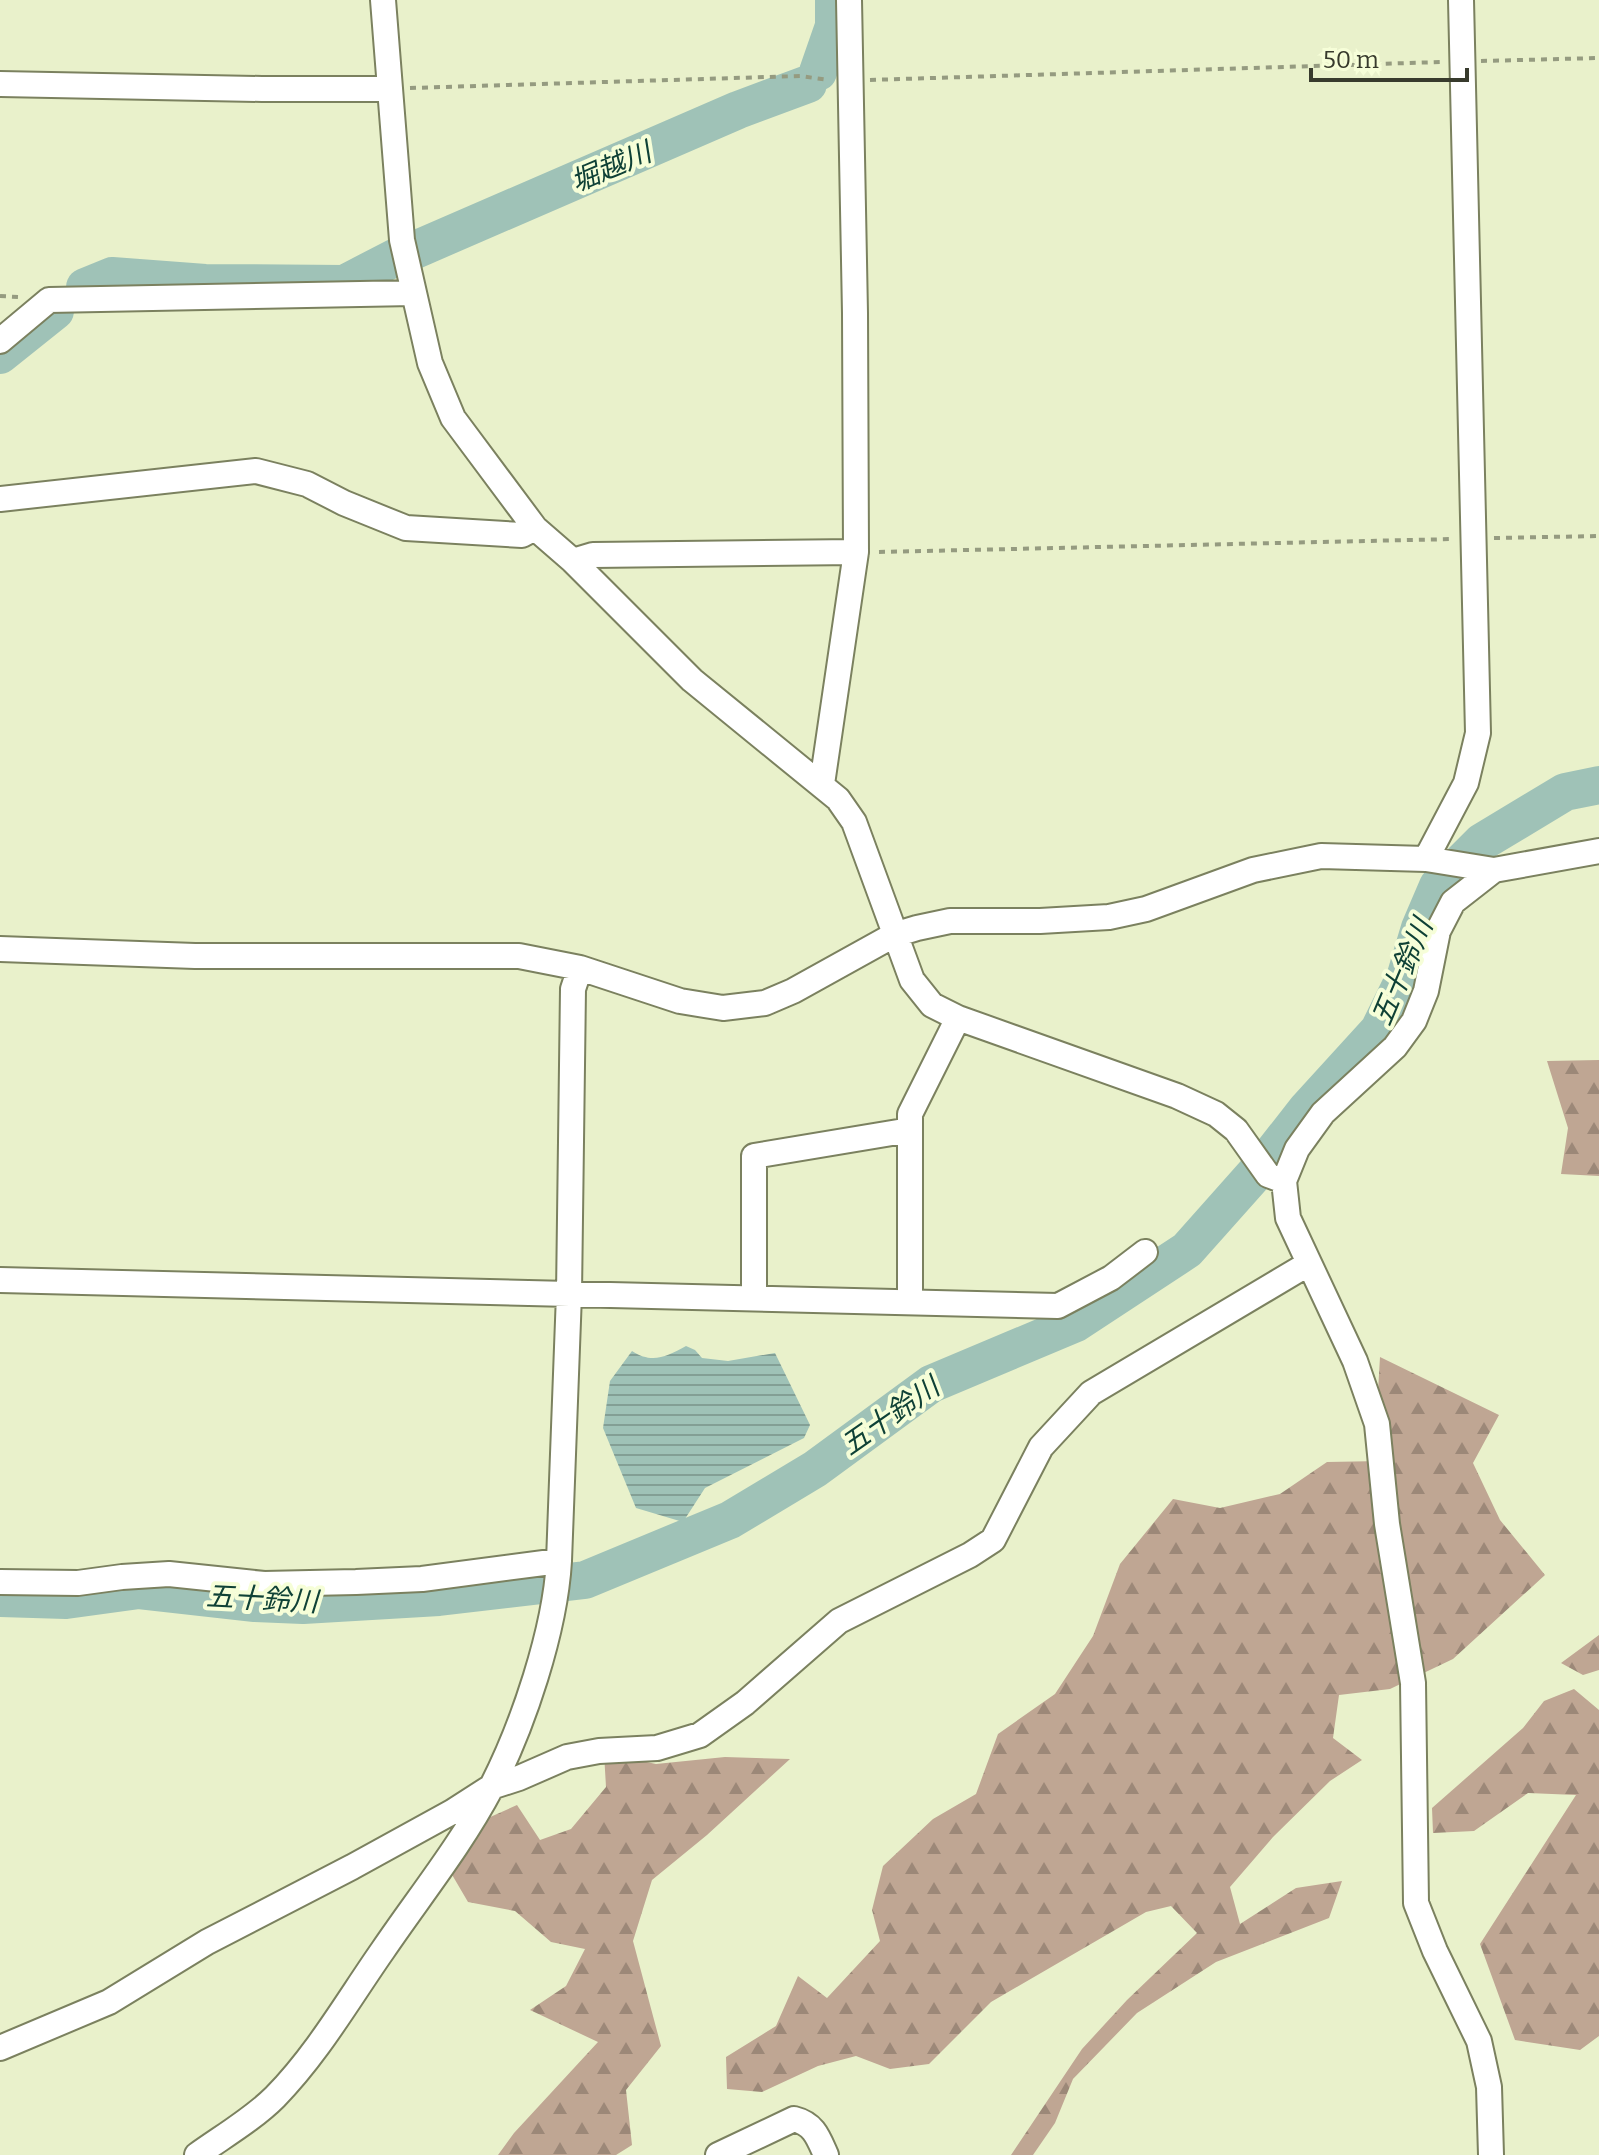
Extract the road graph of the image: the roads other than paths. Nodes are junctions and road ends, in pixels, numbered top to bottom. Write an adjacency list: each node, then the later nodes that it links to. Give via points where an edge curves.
1 (383, 0): 5 (street)
2 (849, 0): 10 (street)
3 (1461, 0): 14 (street, via 1478,733 1466,783)
4 (0, 84): 5 (street)
5 (389, 89): 6 (street, via 404,251)
6 (413, 293): 7 (street, via 49,300); 9 (street, via 430,363 453,418)
7 (0, 341)
8 (0, 499): 9 (street, via 256,471 307,484 406,528 522,535)
9 (535, 528): 11 (street)
10 (856, 552): 11 (street, via 593,555); 12 (street)
11 (573, 561): 12 (street, via 692,680)
12 (822, 784): 16 (street, via 854,822)
13 (1599, 851): 15 (street)
14 (1434, 860): 15 (street); 16 (street, via 1321,856 1253,870 1109,917 950,921)
15 (1486, 868): 21 (street, via 1453,902 1438,931 1414,1021 1395,1047 1323,1113)
16 (894, 935): 18 (street, via 765,1003 723,1008 680,1001); 19 (street, via 912,980 932,1005)
17 (0, 949): 18 (street, via 195,956 519,956)
18 (580, 968): 25 (street, via 573,989)
19 (958, 1018): 20 (street, via 910,1114); 21 (street, via 1216,1114)
20 (910, 1130): 26 (street, via 754,1156); 27 (street)
21 (1276, 1178): 23 (street)
22 (1145, 1252): 27 (street, via 1111,1278 1058,1306)
23 (1308, 1264): 30 (street, via 1091,1393 1041,1447 993,1540 839,1621 700,1735 657,1748 567,1757); 35 (street, via 1355,1361 1377,1424 1413,1683 1416,1903 1479,2041 1489,2087)
24 (0, 1280): 25 (street)
25 (569, 1294): 26 (street); 28 (street)
26 (754, 1297): 27 (street)
27 (910, 1302)
28 (558, 1576): 29 (street, via 481,1573 264,1584 169,1574 78,1583); 30 (street, via 539,1661)
29 (0, 1582)
30 (491, 1787): 31 (street, via 207,1942 109,2002); 32 (street, via 321,2044 274,2099)
31 (0, 2048)
32 (197, 2155)
33 (718, 2155): 34 (street, via 794,2119 816,2132)
34 (826, 2155)
35 (1491, 2155)

